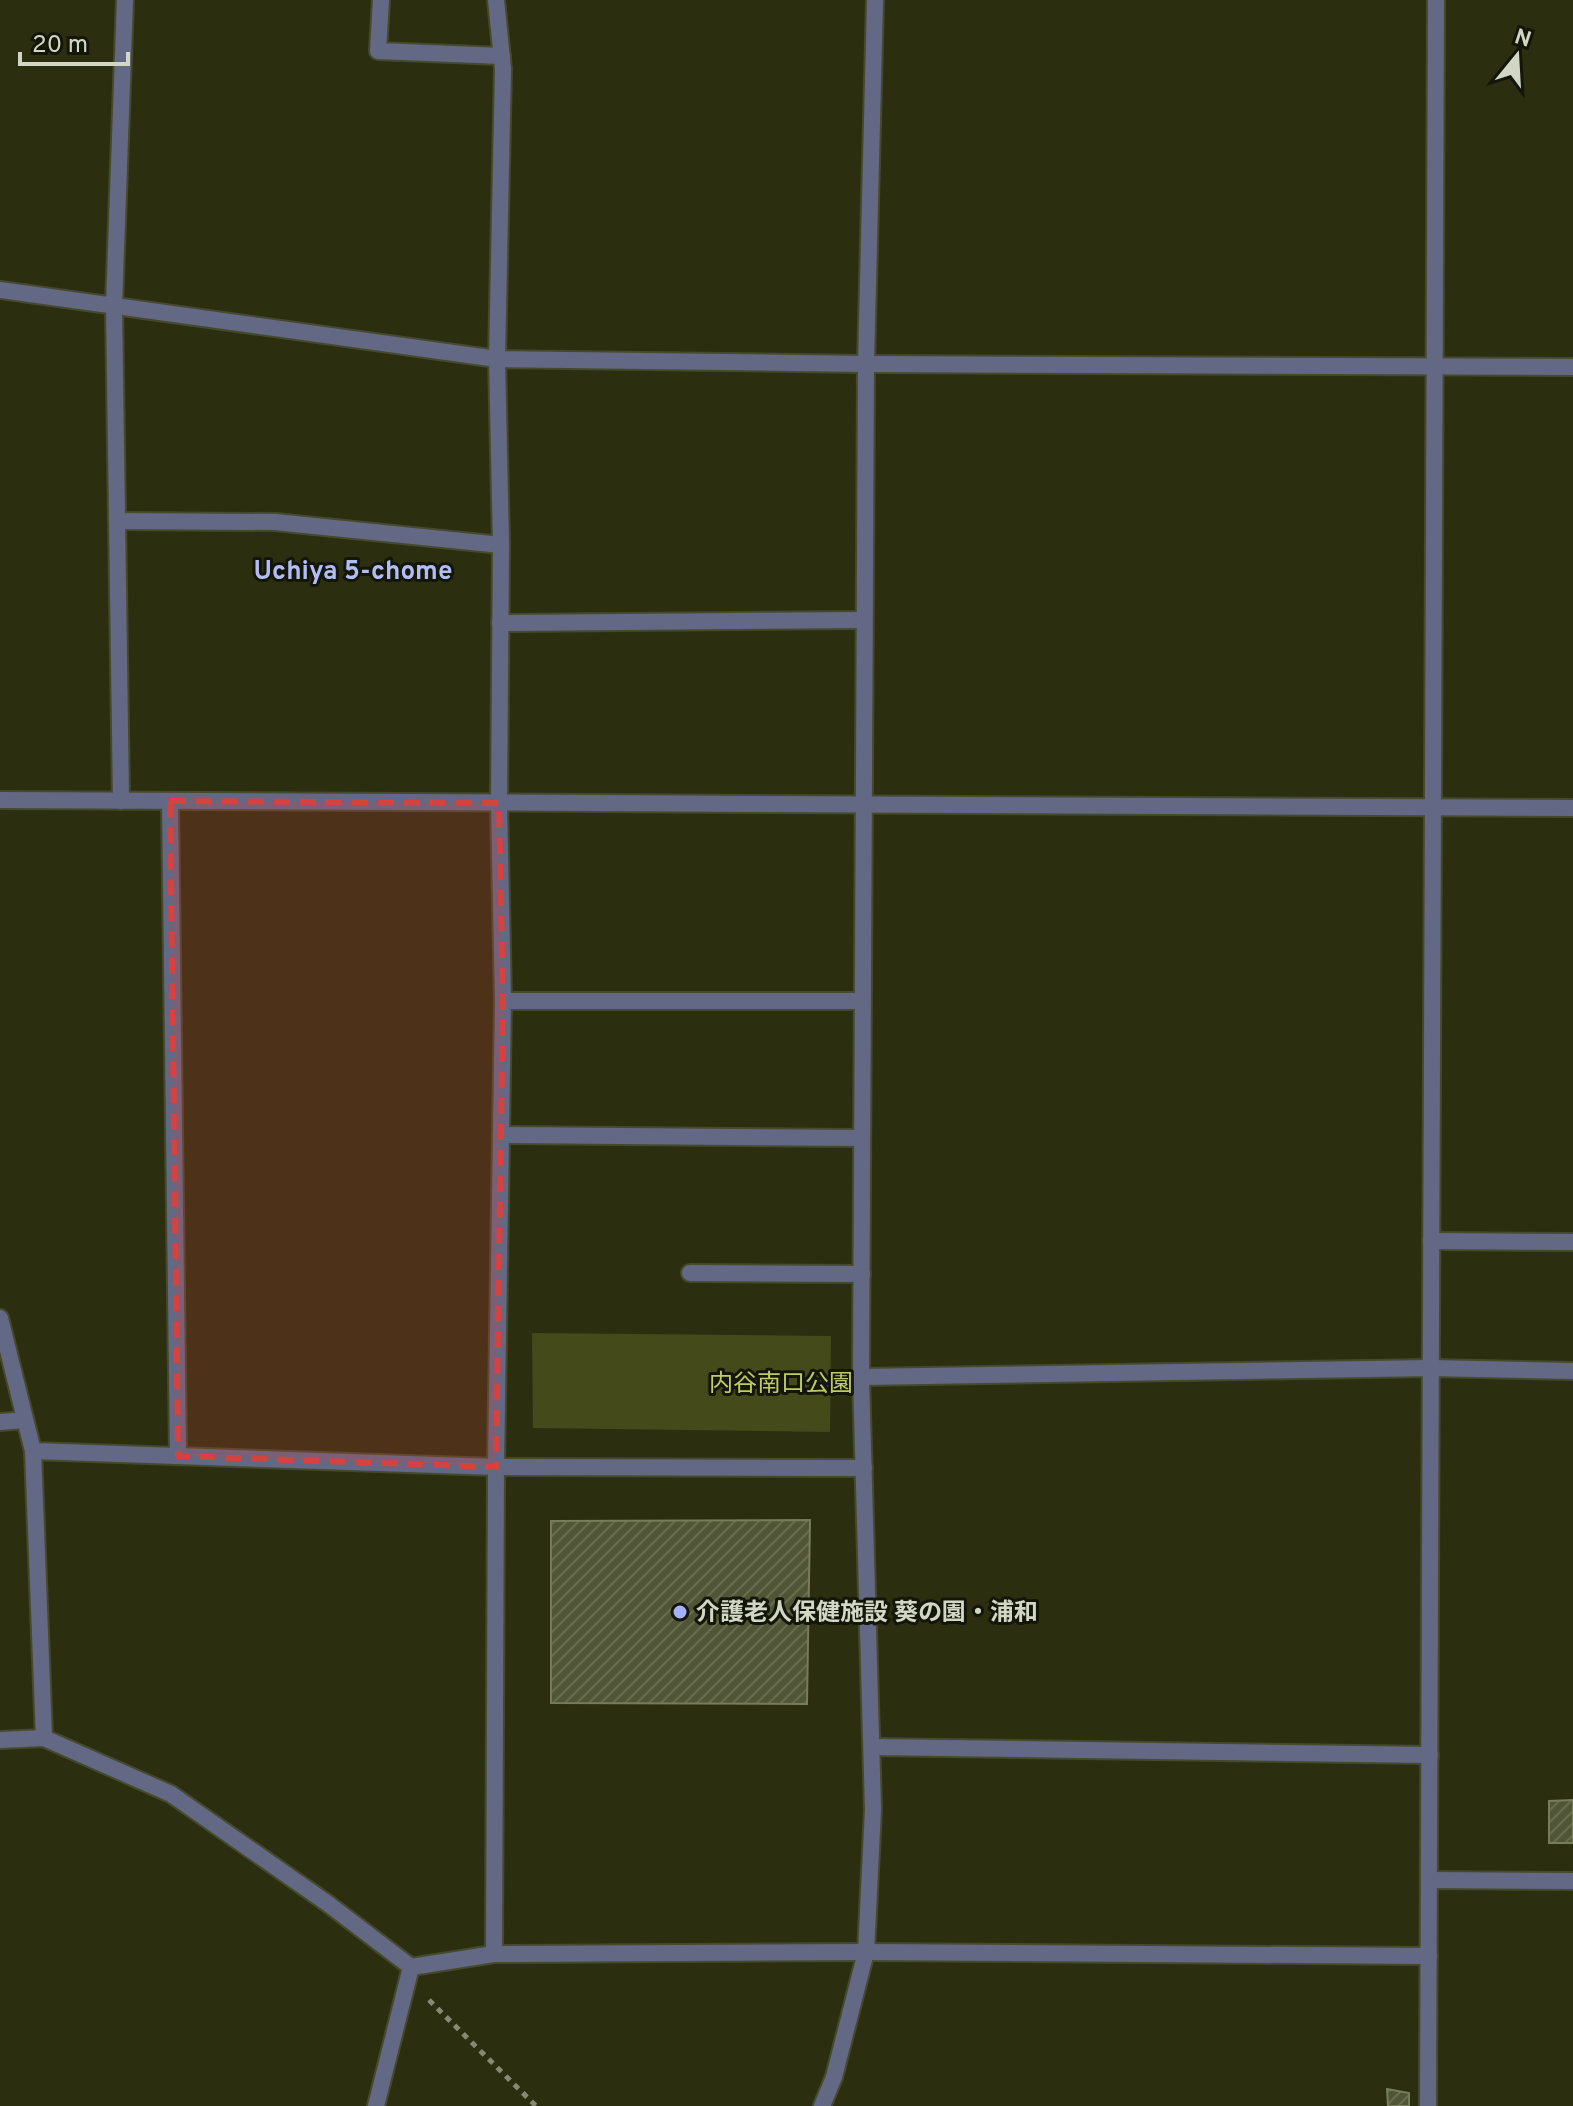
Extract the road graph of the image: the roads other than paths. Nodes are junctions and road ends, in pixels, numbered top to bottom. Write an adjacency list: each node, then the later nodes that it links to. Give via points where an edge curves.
1 (125, 0): 8 (street)
2 (381, 0): 6 (street, via 378,51)
3 (496, 0): 6 (street)
4 (875, 0): 10 (street)
5 (1436, 0): 11 (street)
6 (502, 56): 9 (street)
7 (0, 290): 8 (street)
8 (114, 305): 9 (street); 13 (street)
9 (497, 359): 10 (street); 14 (street)
10 (866, 364): 11 (street); 15 (street)
11 (1434, 366): 12 (street); 22 (street)
12 (1573, 367)
13 (117, 521): 14 (street, via 275,522); 18 (street)
14 (501, 545): 16 (street)
15 (864, 620): 16 (street); 21 (street)
16 (500, 623): 20 (street)
17 (0, 800): 18 (street)
18 (121, 801): 19 (street)
19 (170, 801): 20 (street); 39 (street)
20 (499, 803): 21 (street); 24 (street)
21 (862, 804): 22 (street); 25 (street)
22 (1433, 807): 23 (street); 28 (street)
23 (1573, 808)
24 (503, 1001): 25 (street); 26 (street)
25 (862, 1001): 27 (street)
26 (501, 1135): 27 (street); 40 (street)
27 (862, 1138): 31 (street)
28 (1431, 1241): 29 (street); 33 (street)
29 (1573, 1242)
30 (690, 1273): 31 (street)
31 (862, 1274): 35 (street)
32 (0, 1318): 36 (street)
33 (1431, 1368): 34 (street); 35 (street); 45 (street)
34 (1573, 1371)
35 (861, 1377): 41 (street)
36 (25, 1420): 37 (street); 38 (street)
37 (0, 1422)
38 (33, 1451): 39 (street); 42 (street)
39 (178, 1456): 40 (street)
40 (496, 1467): 41 (street); 49 (street)
41 (864, 1468): 44 (street)
42 (44, 1738): 43 (street); 51 (street, via 171,1794 327,1903)
43 (0, 1740)
44 (872, 1747): 45 (street); 48 (street)
45 (1430, 1755): 46 (street)
46 (1429, 1880): 47 (street); 50 (street)
47 (1573, 1881)
48 (866, 1952): 49 (street); 50 (street); 53 (street)
49 (494, 1954): 51 (street)
50 (1429, 1956): 54 (street)
51 (409, 1973): 52 (street)
52 (376, 2106)
53 (822, 2106)
54 (1428, 2106)

